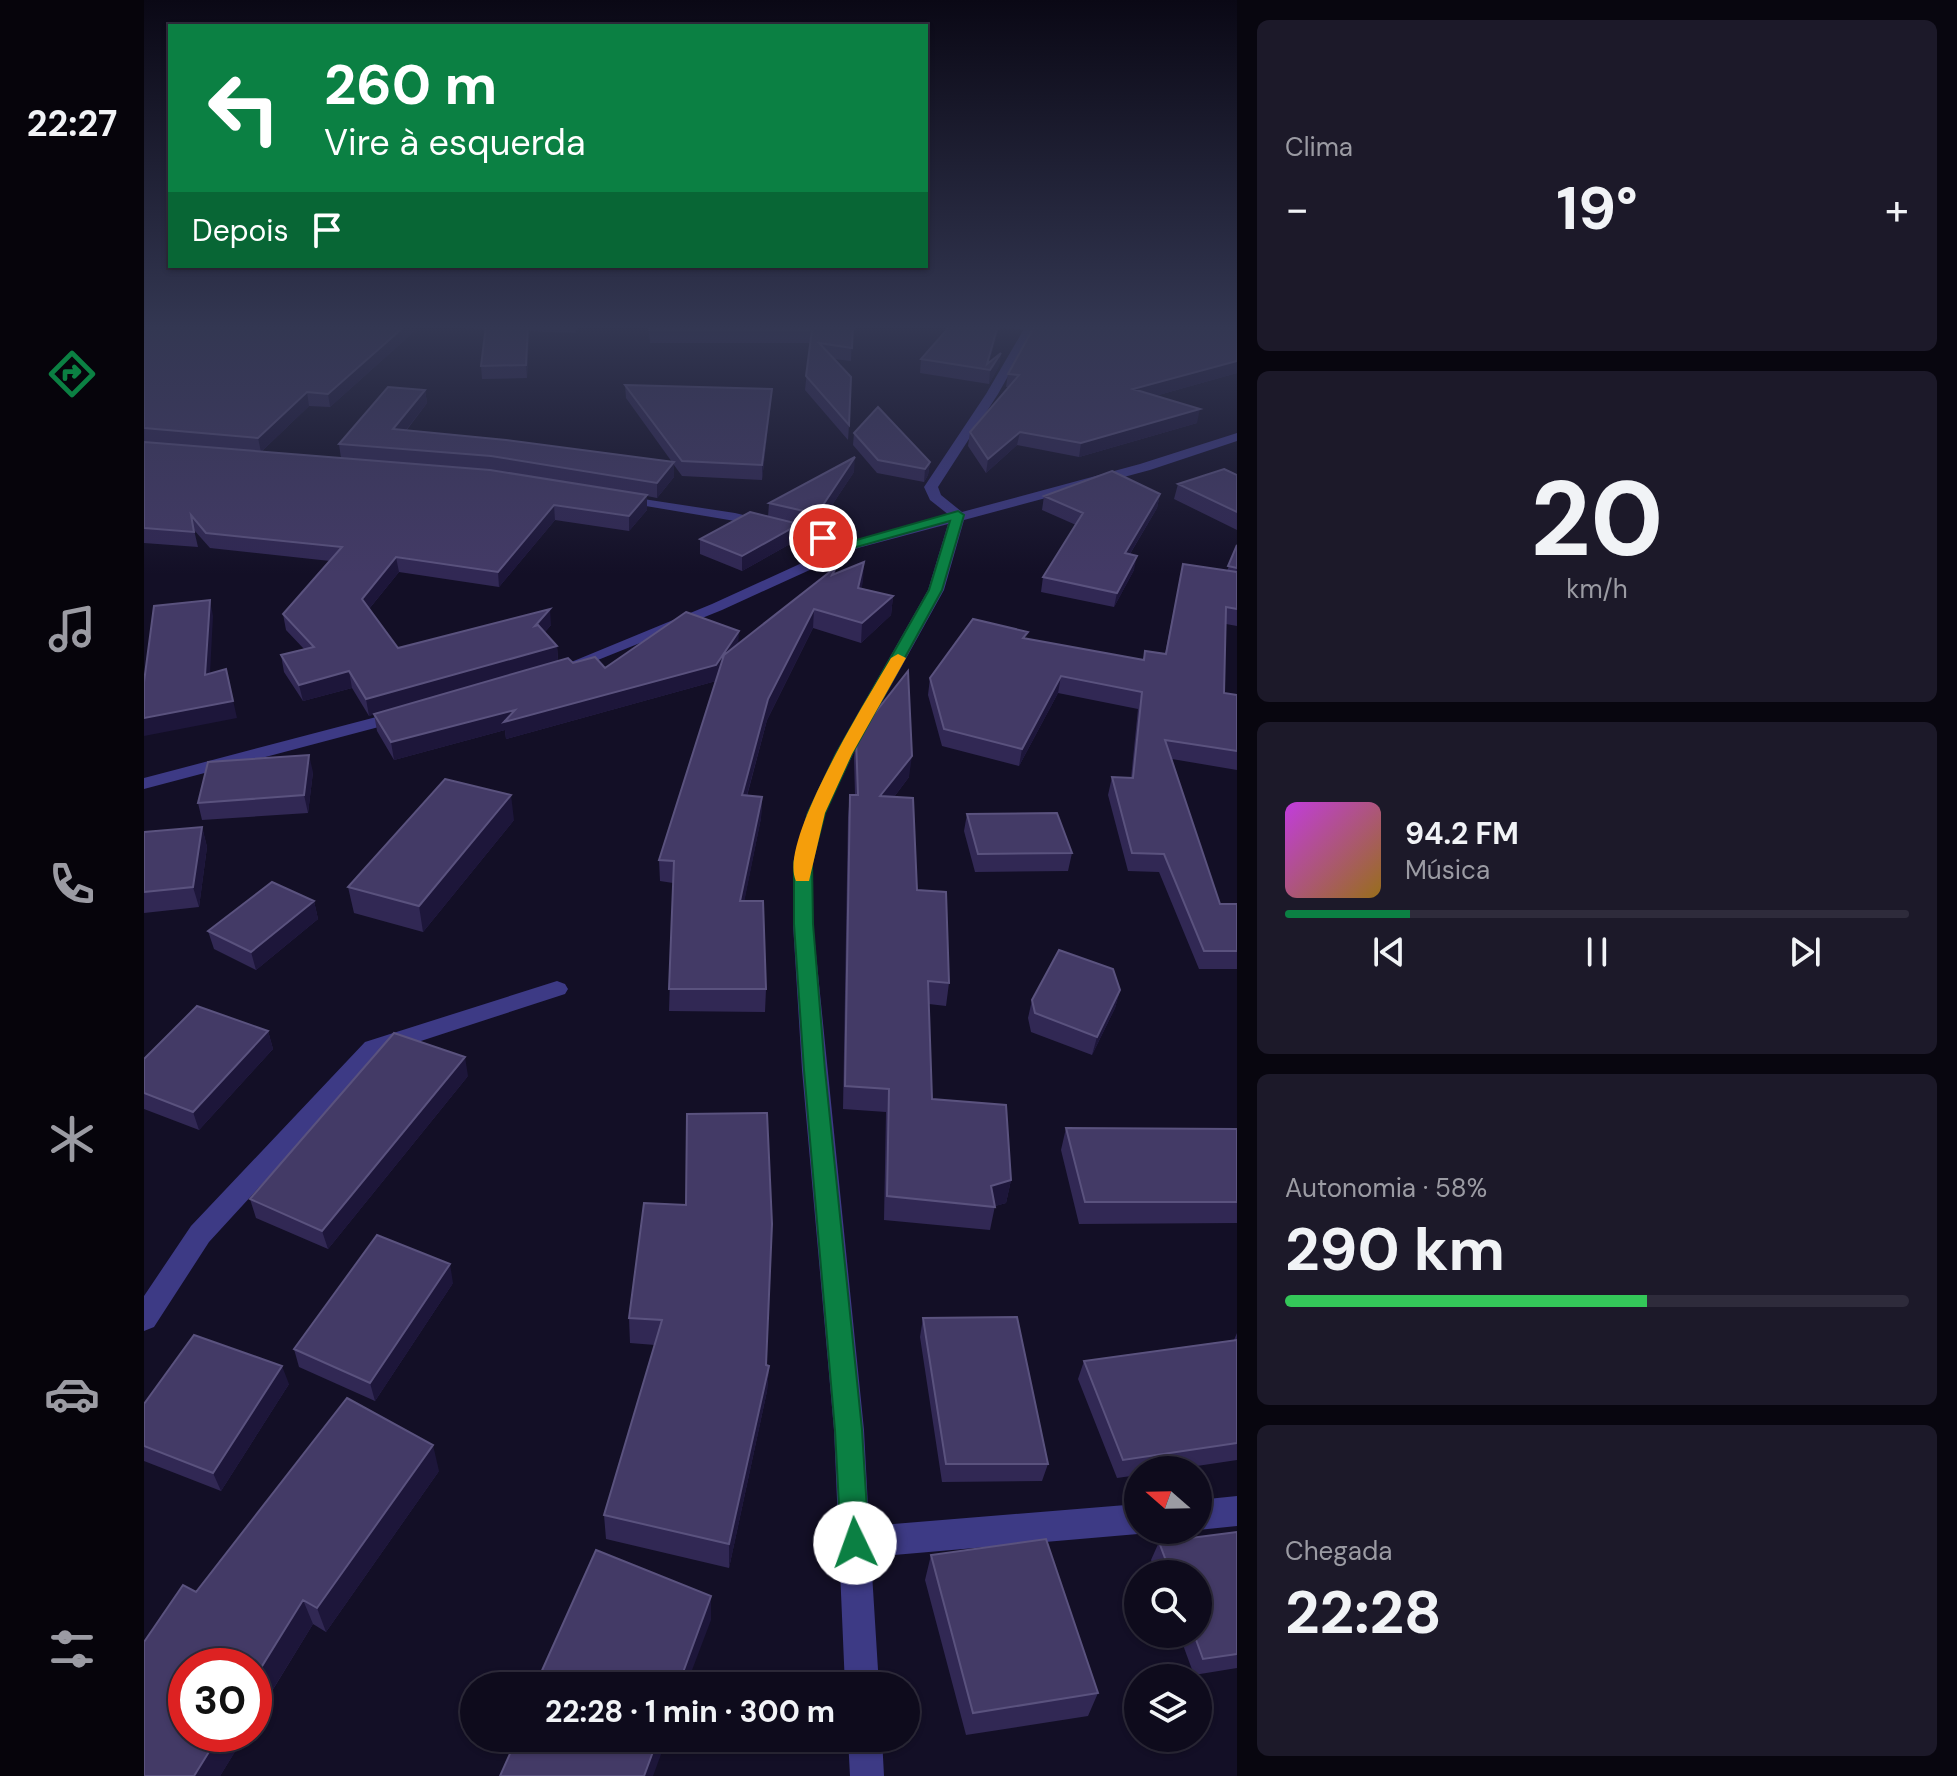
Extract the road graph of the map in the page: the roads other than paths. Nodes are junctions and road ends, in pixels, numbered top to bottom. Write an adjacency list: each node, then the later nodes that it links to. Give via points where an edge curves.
1 (983, 408): 4 (street, via 931,487 935,497)
2 (1237, 437): 4 (street, via 1145,467)
3 (613, 497): 5 (street, via 735,517)
4 (958, 515): 5 (street); 14 (street, via 936,590 844,754 816,813 803,863 814,1070)
5 (853, 545): 6 (street, via 717,607)
6 (553, 671)
7 (412, 713): 8 (street)
8 (144, 784)
9 (557, 989): 10 (street, via 373,1048 200,1234)
10 (144, 1319)
11 (1237, 1511): 12 (street)
12 (1212, 1514)
13 (1124, 1520): 14 (street)
14 (855, 1543): 15 (street)
15 (861, 1672)
16 (866, 1752): 17 (street)
17 (867, 1776)

